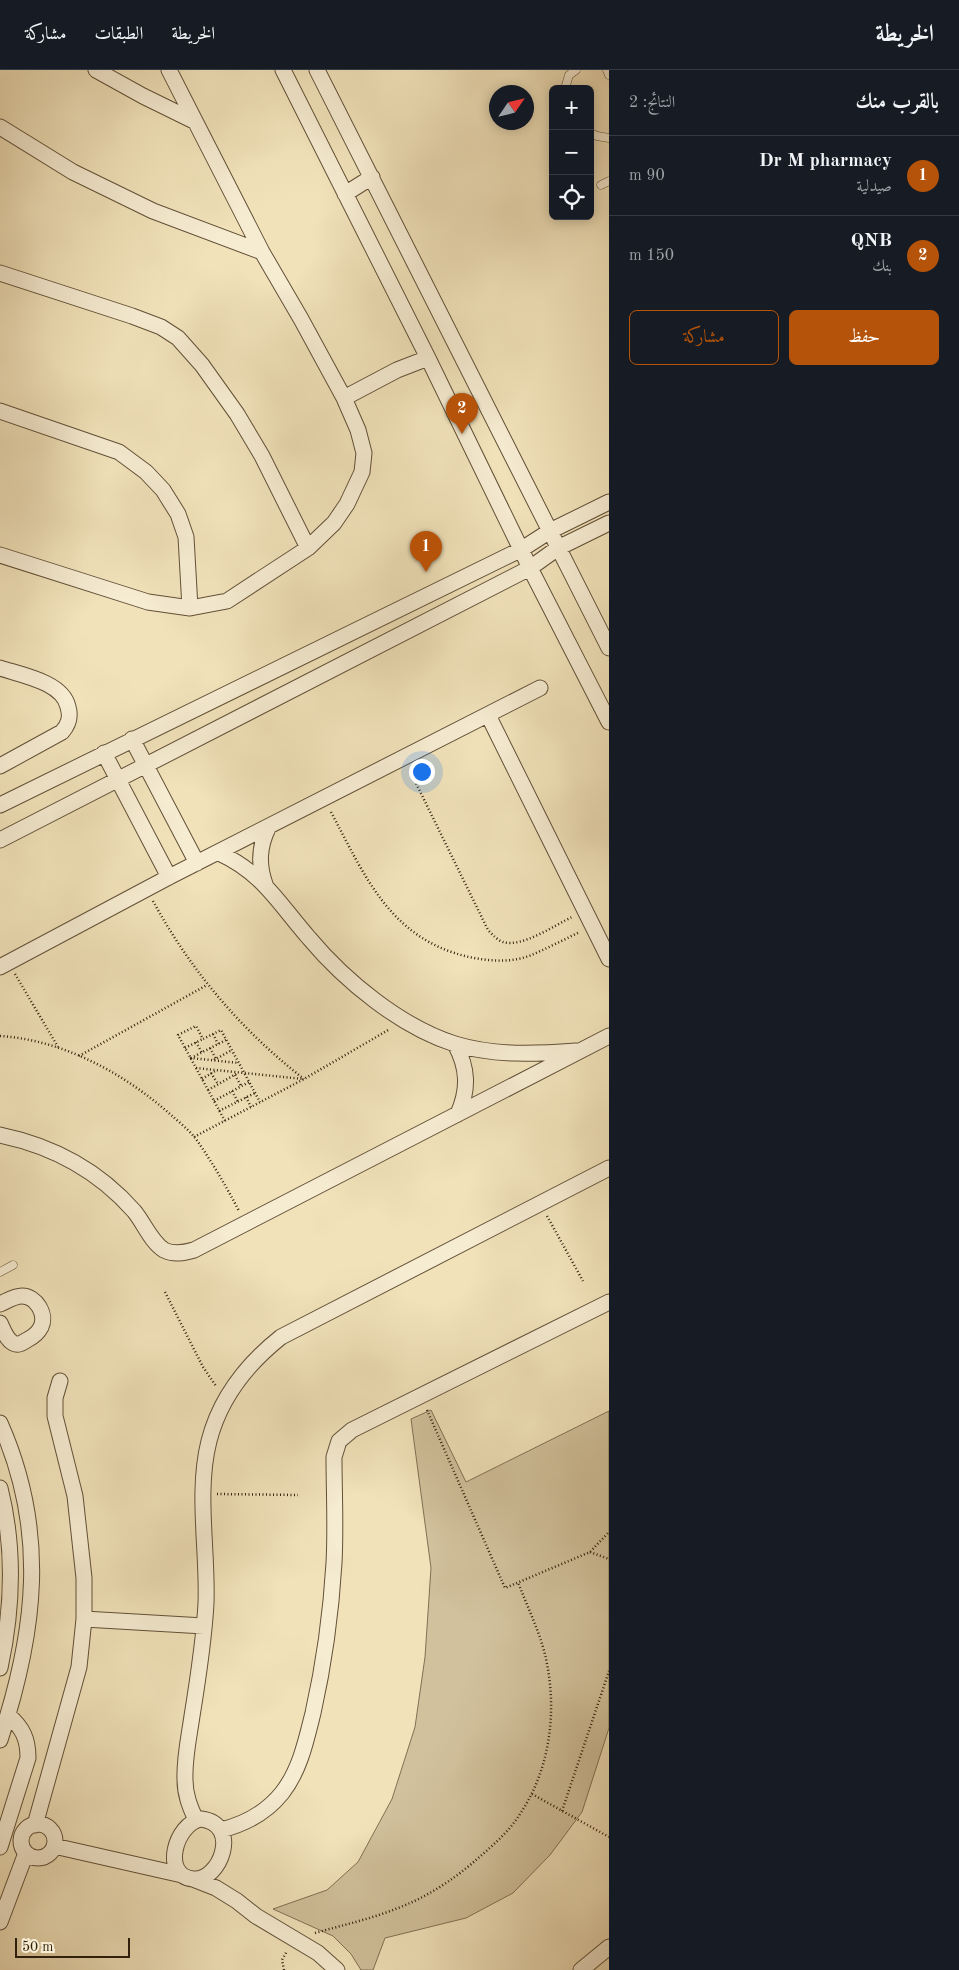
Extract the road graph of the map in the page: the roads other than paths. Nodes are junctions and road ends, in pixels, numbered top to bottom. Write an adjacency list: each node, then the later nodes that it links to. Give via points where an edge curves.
1 (96, 70): 9 (street)
2 (169, 70): 9 (street)
3 (283, 70): 14 (street)
4 (318, 70): 13 (street)
5 (574, 70): 8 (lane)
6 (606, 70): 7 (lane)
7 (609, 75)
8 (566, 85)
9 (194, 120): 15 (street)
10 (0, 127): 15 (street, via 73,172 153,211)
11 (594, 135): 12 (lane)
12 (609, 138)
13 (372, 177): 14 (street); 22 (street)
14 (346, 194): 17 (street)
15 (262, 252): 18 (street)
16 (0, 273): 23 (street, via 132,316 161,327 178,338 237,414)
17 (428, 358): 18 (street); 25 (street)
18 (344, 398): 23 (street, via 364,453 362,472 334,523)
19 (0, 411): 28 (street, via 119,452 158,484 178,514 186,537)
20 (609, 502): 22 (street)
21 (609, 523): 24 (street)
22 (550, 531): 24 (street); 25 (street)
23 (308, 548): 28 (street, via 227,601)
24 (558, 548): 27 (street); 29 (street)
25 (522, 549): 27 (street); 34 (street)
26 (0, 555): 28 (street, via 148,602)
27 (530, 568): 33 (street); 36 (street)
28 (190, 608)
29 (609, 648)
30 (0, 668): 37 (street, via 47,683 62,694 70,714 62,732)
31 (540, 688): 32 (street)
32 (488, 715): 40 (street); 46 (street)
33 (609, 722)
34 (132, 739): 35 (street); 36 (street)
35 (104, 753): 38 (street); 39 (street)
36 (146, 765): 38 (street); 43 (street)
37 (0, 766)
38 (118, 779): 41 (street); 44 (street)
39 (0, 805)
40 (268, 828): 42 (street); 45 (street, via 260,850)
41 (0, 840)
42 (219, 853): 43 (street); 45 (street, via 239,863)
43 (197, 863): 44 (street)
44 (170, 877): 47 (street)
45 (265, 884): 49 (street, via 334,966 368,995 406,1020)
46 (609, 958)
47 (4, 964)
48 (609, 1036): 50 (street)
49 (455, 1044): 50 (street, via 518,1053); 51 (street, via 466,1071 464,1100)
50 (582, 1050): 51 (street)
51 (458, 1114): 52 (street, via 184,1253 164,1250 156,1243 135,1212 94,1174 46,1148)
52 (0, 1135)
53 (609, 1168): 63 (street, via 281,1337 253,1361 226,1399 209,1440 204,1493)
54 (13, 1265): 55 (lane)
55 (0, 1272)
56 (609, 1302): 70 (street, via 352,1430 339,1441 336,1448 331,1605 318,1692 303,1751 288,1784 273,1802 244,1822)
57 (0, 1304): 58 (street, via 22,1296 32,1299 43,1316 42,1327 20,1344 11,1342)
58 (0, 1323)
59 (60, 1381): 62 (street, via 55,1398 55,1416 75,1496 84,1578)
60 (0, 1423): 65 (street, via 11,1448 26,1501 32,1555 30,1613 22,1662)
61 (0, 1488): 64 (street, via 8,1531 12,1584)
62 (84, 1619): 63 (street); 69 (street, via 79,1667)
63 (204, 1626): 68 (street, via 185,1769 187,1795)
64 (0, 1668)
65 (8, 1715): 66 (street); 67 (street, via 25,1734 28,1746 28,1758)
66 (0, 1740)
67 (9, 1820): 69 (street); 71 (street)
68 (196, 1820): 70 (street, via 212,1822); 74 (street, via 185,1828 176,1846 175,1865)
69 (32, 1826): 72 (street, via 50,1830); 73 (street, via 21,1838)
70 (221, 1830): 74 (street, via 224,1841 218,1862 205,1876)
71 (0, 1845): 73 (street)
72 (54, 1846): 73 (street, via 49,1854 40,1858); 74 (street)
73 (25, 1852): 75 (street)
74 (188, 1877): 77 (street, via 238,1901 256,1916 318,1953)
75 (0, 1922)
76 (609, 1947): 78 (street)
77 (332, 1967)
78 (581, 1970)

